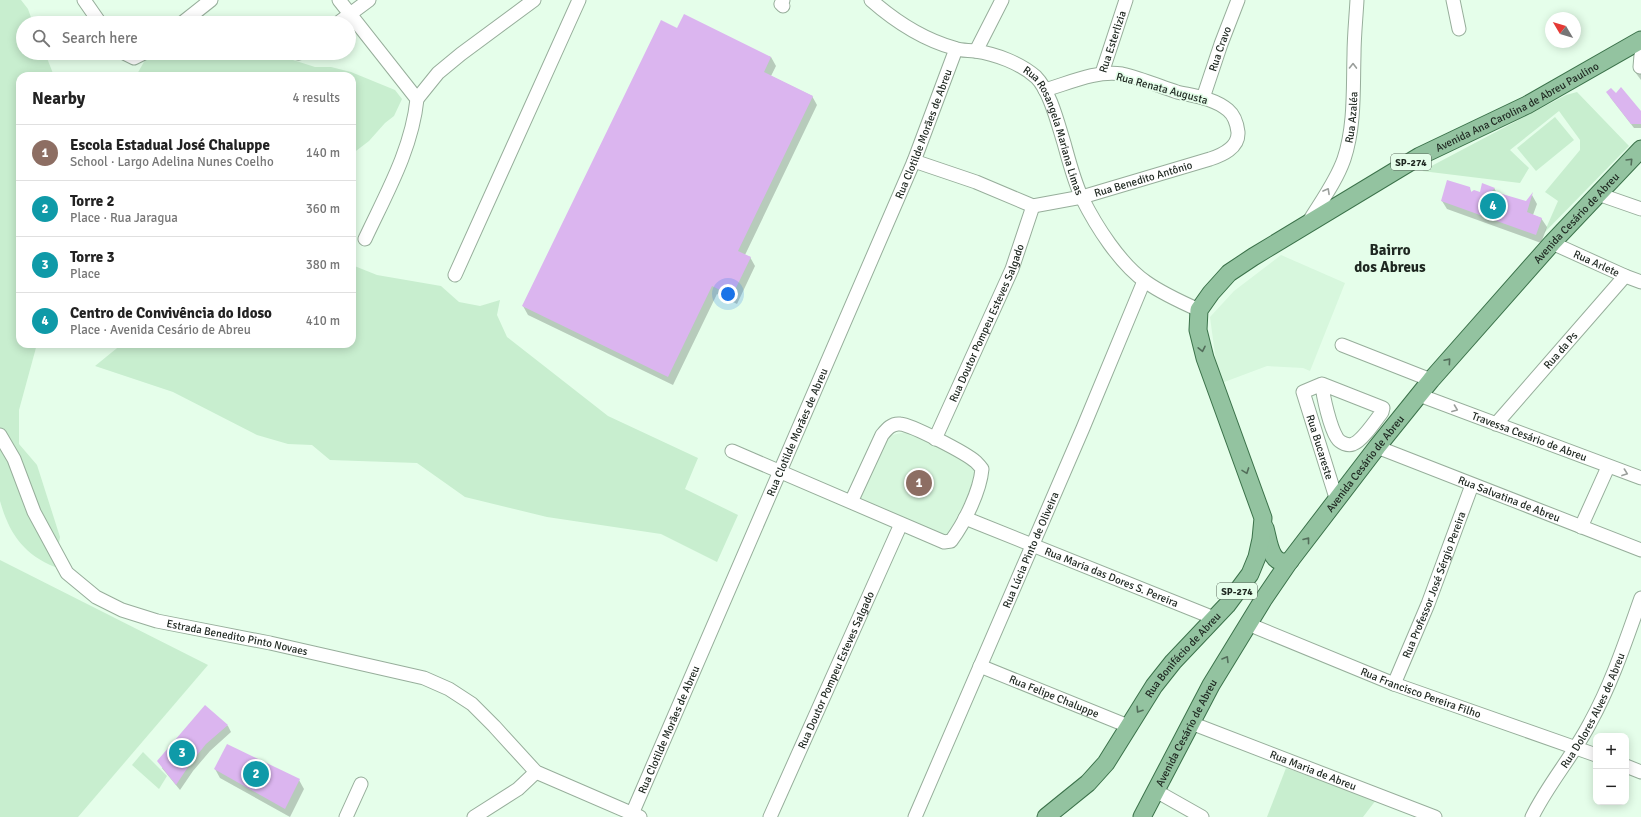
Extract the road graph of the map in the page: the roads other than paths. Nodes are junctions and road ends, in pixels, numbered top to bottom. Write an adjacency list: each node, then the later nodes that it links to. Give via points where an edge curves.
1 (84, 0): 14 (street)
2 (211, 0): 15 (street)
3 (339, 0): 13 (street)
4 (369, 0): 13 (street)
5 (534, 0): 25 (street, via 438,73)
6 (579, 0): 36 (street)
7 (871, 0): 20 (street, Rua Rosangela Mariana Limas, via 913,31)
8 (1002, 0): 21 (street)
9 (1126, 0): 22 (street, Rua Esterlizia)
10 (1238, 0): 24 (street, Rua Cravo)
11 (1357, 0): 33 (street, Rua Azaléa, one-way to 11, via 1344,159 1353,100)
12 (1453, 0): 18 (street)
13 (350, 14): 16 (street)
14 (95, 16)
15 (191, 16)
16 (347, 16)
17 (356, 22): 25 (street)
18 (1459, 29)
19 (1641, 40): 33 (main road, Avenida Ana Carolina de Abreu Paulino / SP-274, via 1527,104 1420,156)
20 (956, 49): 21 (street, Rua Rosangela Mariana Limas); 28 (street, Rua Clotilde Morães de Abreu)
21 (976, 51): 23 (street, Rua Rosangela Mariana Limas, via 1022,67 1037,78)
22 (1102, 73): 23 (street, Rua Esterlizia); 24 (street, Rua Renata Augusta, via 1121,74)
23 (1045, 90): 30 (street, Rua Rosangela Mariana Limas)
24 (1203, 98): 26 (street, Rua Renata Augusta)
25 (417, 99): 34 (street, via 415,119 404,155)
26 (1221, 105): 30 (street, Rua Benedito Antônio, via 1230,112 1238,135 1231,149 1222,155)
27 (1641, 149): 29 (main road, Avenida Cesário de Abreu, one-way to 27)
28 (914, 161): 31 (street, via 976,182); 52 (street, Rua Clotilde Morães de Abreu)
29 (1598, 194): 32 (street); 35 (main road, Avenida Cesário de Abreu)
30 (1082, 197): 31 (street, Rua Benedito Antônio); 38 (street, Rua Rosangela Mariana Limas, via 1124,262)
31 (1033, 206): 48 (street, Rua Doutor Pompeu Esteves Salgado, via 1012,269)
32 (1641, 209)
33 (1307, 225): 40 (main road, Avenida Ana Carolina de Abreu Paulino / SP-274, via 1229,273)
34 (366, 239)
35 (1552, 243): 37 (street, Rua Arlete); 42 (main road, Avenida Cesário de Abreu, one-way to 35)
36 (455, 275)
37 (1624, 276): 39 (street, Rua Arlete); 46 (street, Rua da Ps)
38 (1144, 281): 40 (street, Rua Rosangela Mariana Limas, via 1170,297); 61 (street, Rua Lúcia Pinto de Oliveira)
39 (1641, 282)
40 (1199, 310): 58 (main road, Rua Bonifácio de Abreu / SP-274, one-way to 58, via 1198,330 1205,358)
41 (1342, 345): 42 (street)
42 (1431, 380): 44 (main road, Avenida Cesário de Abreu)
43 (1323, 391): 43 (street, via 1382,406 1384,410 1358,440 1353,444 1347,444 1337,438); 45 (street); 45 (street, Rua Bucareste, via 1303,392)
44 (1419, 395): 46 (street, Travessa Cesário de Abreu, one-way to 46); 49 (main road, Avenida Cesário de Abreu)
45 (1307, 405): 55 (street, Rua Bucareste)
46 (1496, 424): 51 (street, Travessa Cesário de Abreu)
47 (0, 435): 74 (street, Estrada Benedito Pinto Novaes, via 14,459 34,512 67,573 96,597 122,610 157,622 270,642 424,678 449,689 472,704)
48 (935, 439): 56 (street, via 914,428 899,424 889,426 873,452); 57 (street, via 971,459 982,469 981,479)
49 (1377, 447): 54 (street, Rua Salvatina de Abreu); 55 (main road, Avenida Cesário de Abreu)
50 (732, 451): 52 (street)
51 (1608, 467): 53 (street, Travessa Cesário de Abreu, one-way to 53); 60 (street)
52 (781, 471): 56 (street); 78 (street, Rua Clotilde Morães de Abreu)
53 (1641, 478)
54 (1472, 485): 60 (street, Rua Salvatina de Abreu); 68 (street, Rua Professor José Sérgio Pereira, via 1428,604)
55 (1337, 501): 63 (main road, Avenida Cesário de Abreu, one-way to 55)
56 (851, 502): 59 (street)
57 (965, 518): 59 (street, via 951,541 944,542); 61 (street, Rua Maria das Dores S. Pereira)
58 (1263, 518): 63 (main road, via 1271,553 1280,561); 65 (main road, Rua Bonifácio de Abreu / SP-274, via 1258,551 1250,574)
59 (901, 524): 81 (street, Rua Doutor Pompeu Esteves Salgado)
60 (1581, 527): 62 (street, Rua Salvatina de Abreu)
61 (1032, 546): 65 (street, Rua Maria das Dores S. Pereira); 67 (street, Rua Lúcia Pinto de Oliveira)
62 (1641, 550)
63 (1290, 561): 66 (main road, Avenida Cesário de Abreu)
64 (1641, 598): 71 (street, Rua Dolores Alves de Abreu, via 1604,696)
65 (1214, 618): 70 (main road, Rua Bonifácio de Abreu / SP-274, one-way to 70, via 1173,662)
66 (1248, 624): 68 (street, Rua Francisco Pereira Filho); 69 (main road, Avenida Cesário de Abreu, one-way to 66)
67 (980, 666): 70 (street, Rua Felipe Chaluppe); 82 (street, Rua Lúcia Pinto de Oliveira)
68 (1394, 684): 71 (street, Rua Francisco Pereira Filho)
69 (1191, 723): 77 (main road, Avenida Cesário de Abreu); 86 (street, Rua Maria de Abreu)
70 (1128, 726): 83 (main road, Rua Bonifácio de Abreu / SP-274, via 1106,763 1088,783)
71 (1576, 748): 72 (street, Rua Francisco Pereira Filho); 87 (street, Rua Dolores Alves de Abreu)
72 (1593, 754)
73 (1629, 767): 75 (street)
74 (536, 772): 78 (street); 80 (street, via 518,788)
75 (1641, 772)
76 (361, 784): 79 (street)
77 (1156, 791): 84 (main road, Avenida Cesário de Abreu); 85 (street)
78 (636, 815)
79 (346, 817)
80 (474, 817)
81 (770, 817)
82 (915, 817)
83 (1046, 817)
84 (1142, 817)
85 (1202, 817)
86 (1436, 817)
87 (1532, 817)

